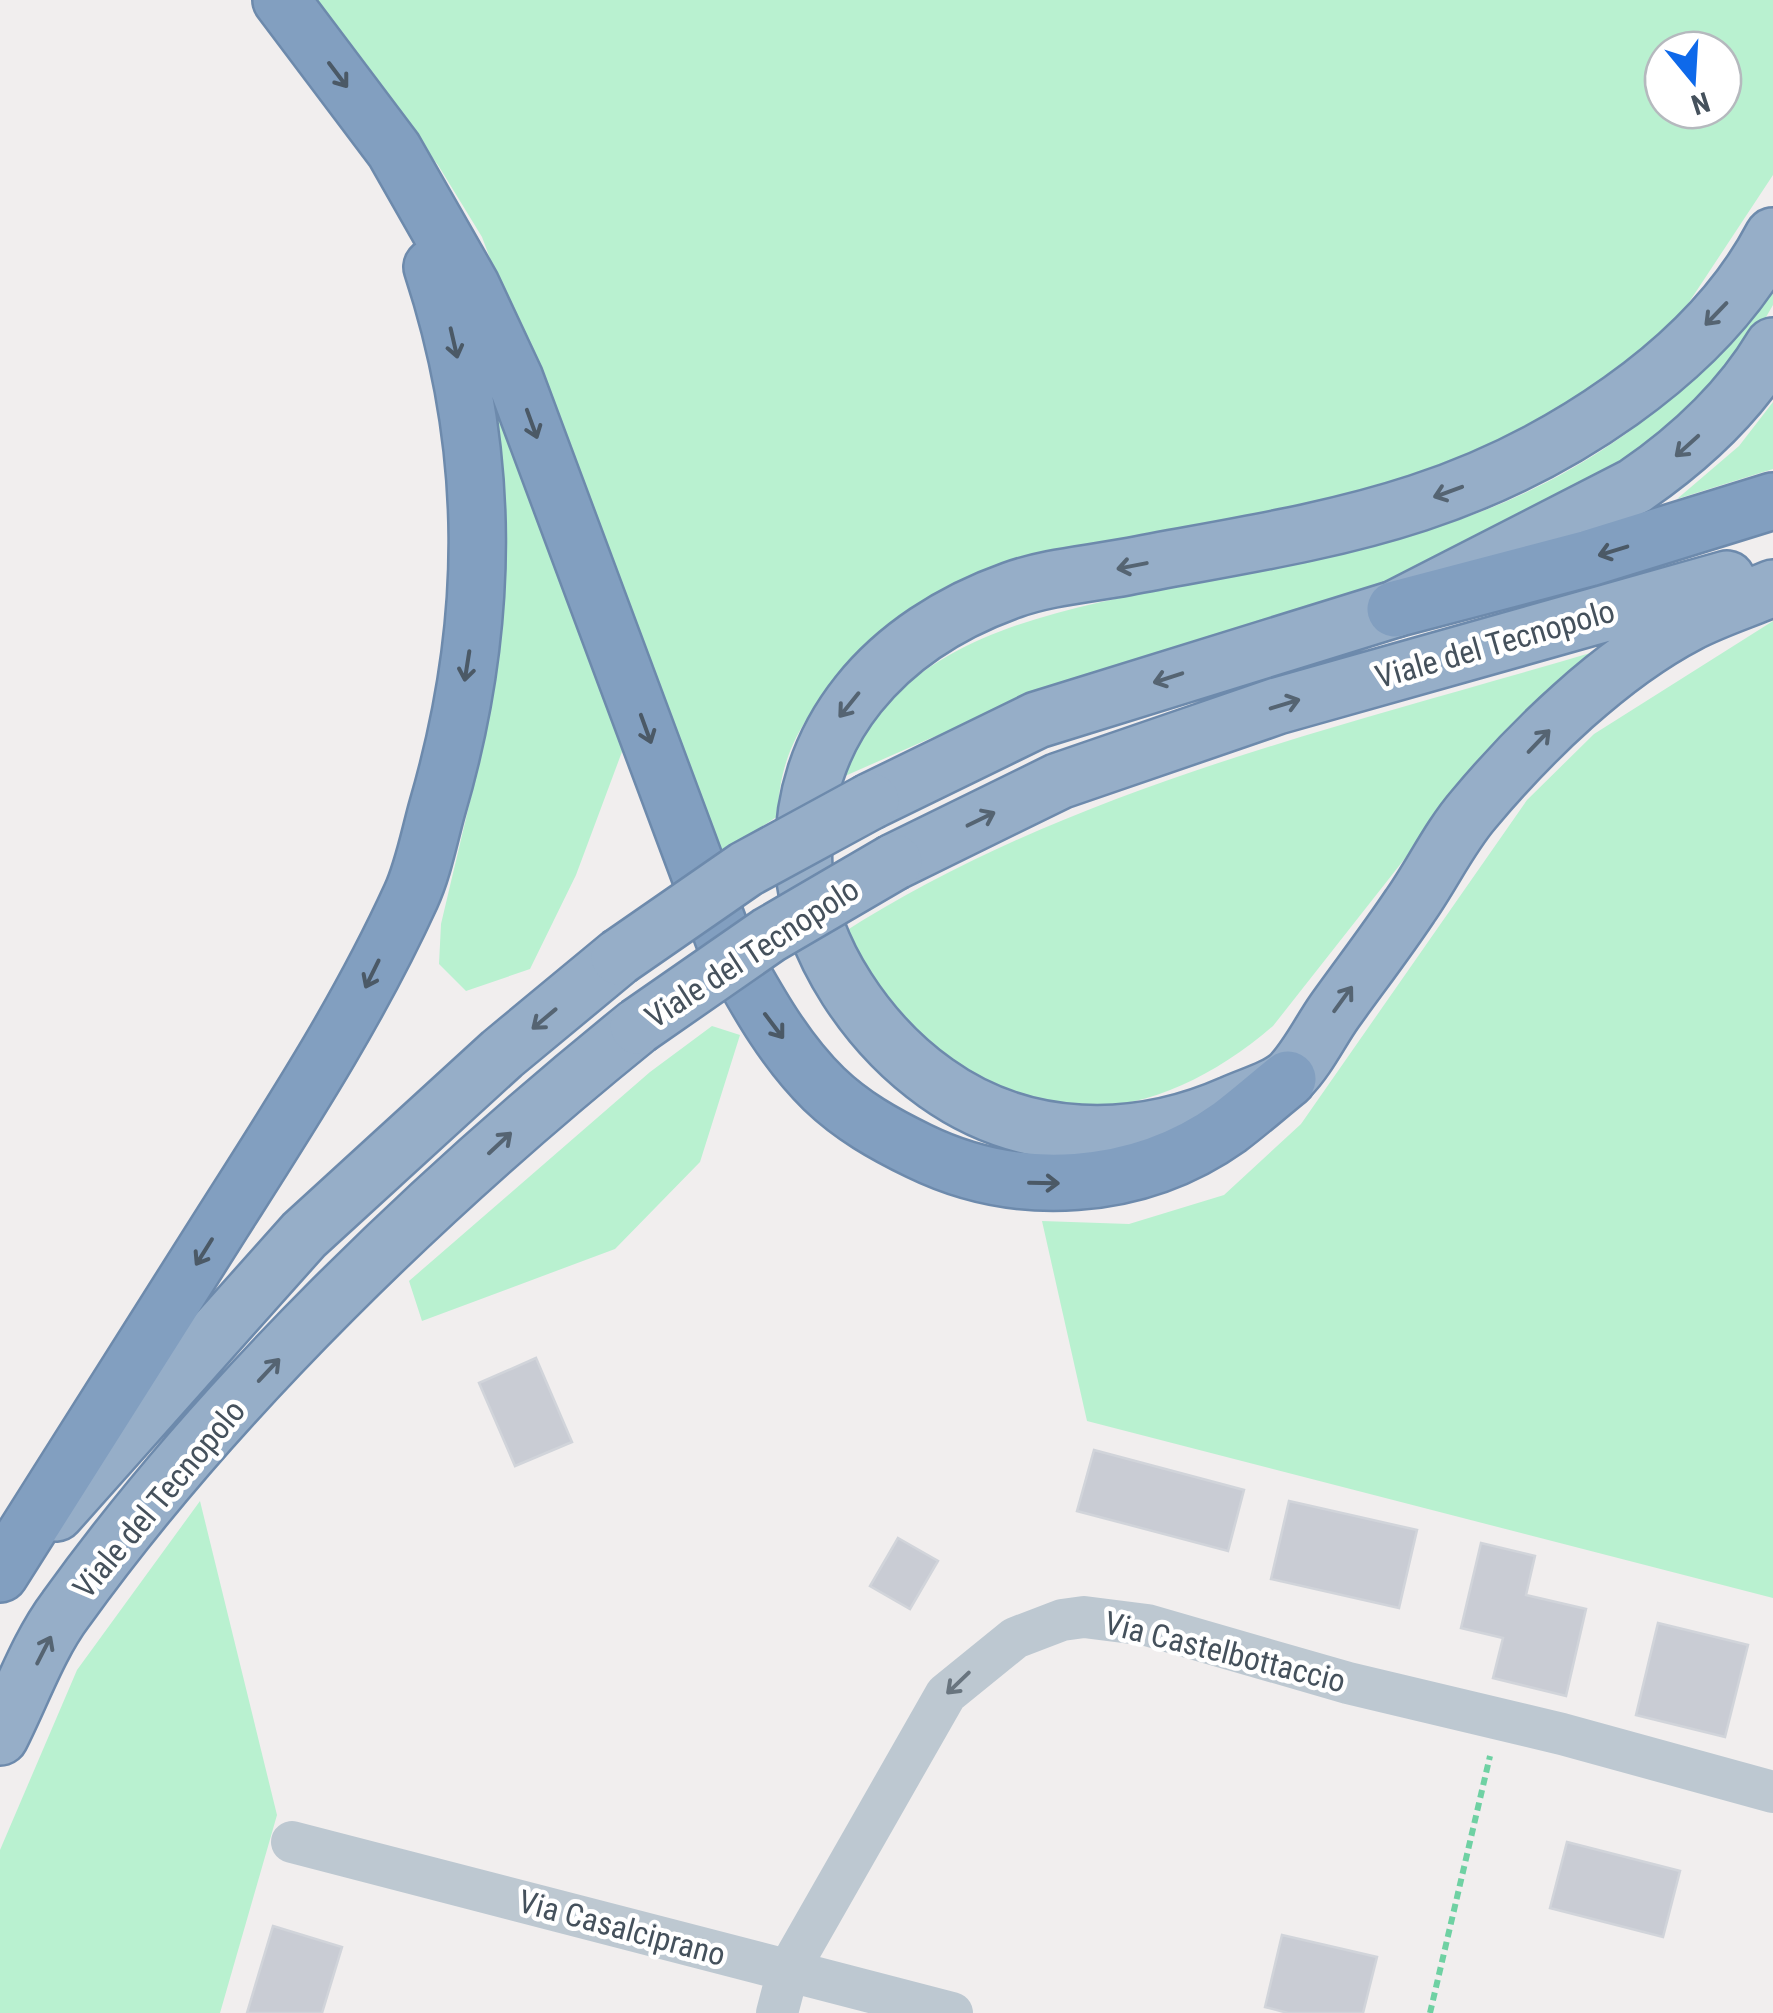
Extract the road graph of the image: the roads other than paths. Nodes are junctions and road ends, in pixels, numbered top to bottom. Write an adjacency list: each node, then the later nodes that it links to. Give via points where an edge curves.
1 (281, 0): 2 (highway, one-way to 2)
2 (394, 150): 9 (highway, one-way to 9, via 471,285 515,379 726,945 767,1018 821,1086 882,1133 947,1165 1014,1182 1078,1183 1128,1172 1226,1129); 10 (highway, one-way to 10, via 448,317 478,476 474,615 454,751 413,892 345,1029)
3 (1773, 236): 9 (highway, one-way to 9, via 1735,295 1638,387 1519,461 1417,503 1336,526 1003,593 925,633 833,725 805,807 810,910 829,957 858,1000 921,1072 966,1105 1016,1124 1122,1135 1208,1114)
4 (1773, 346): 8 (highway, Viale del Tecnopolo, one-way to 8, via 1738,397 1671,461 1635,486)
5 (1773, 501): 8 (highway, one-way to 8)
6 (1773, 566): 11 (highway, Viale del Tecnopolo, one-way to 6, bridge, via 63,1612 188,1458 346,1288 536,1108 768,935 894,862 1059,781 1277,706)
7 (1773, 588): 9 (highway, one-way to 7, via 1472,812 1576,702 1686,624)
8 (1395, 609): 10 (highway, Viale del Tecnopolo, one-way to 10, bridge, via 1038,720 746,869 619,957 304,1235)
9 (1288, 1079)
10 (0, 1575)
11 (0, 1737)
12 (1773, 1792): 14 (street, Via Castelbottaccio, one-way to 14, via 1147,1625 1084,1617 1037,1627 994,1652 946,1694)
13 (292, 1842): 14 (street, Via Casalciprano)
14 (788, 1971): 15 (street, Via Castelbottaccio); 16 (street, Via Casalciprano)
15 (777, 2013)
16 (952, 2013)

